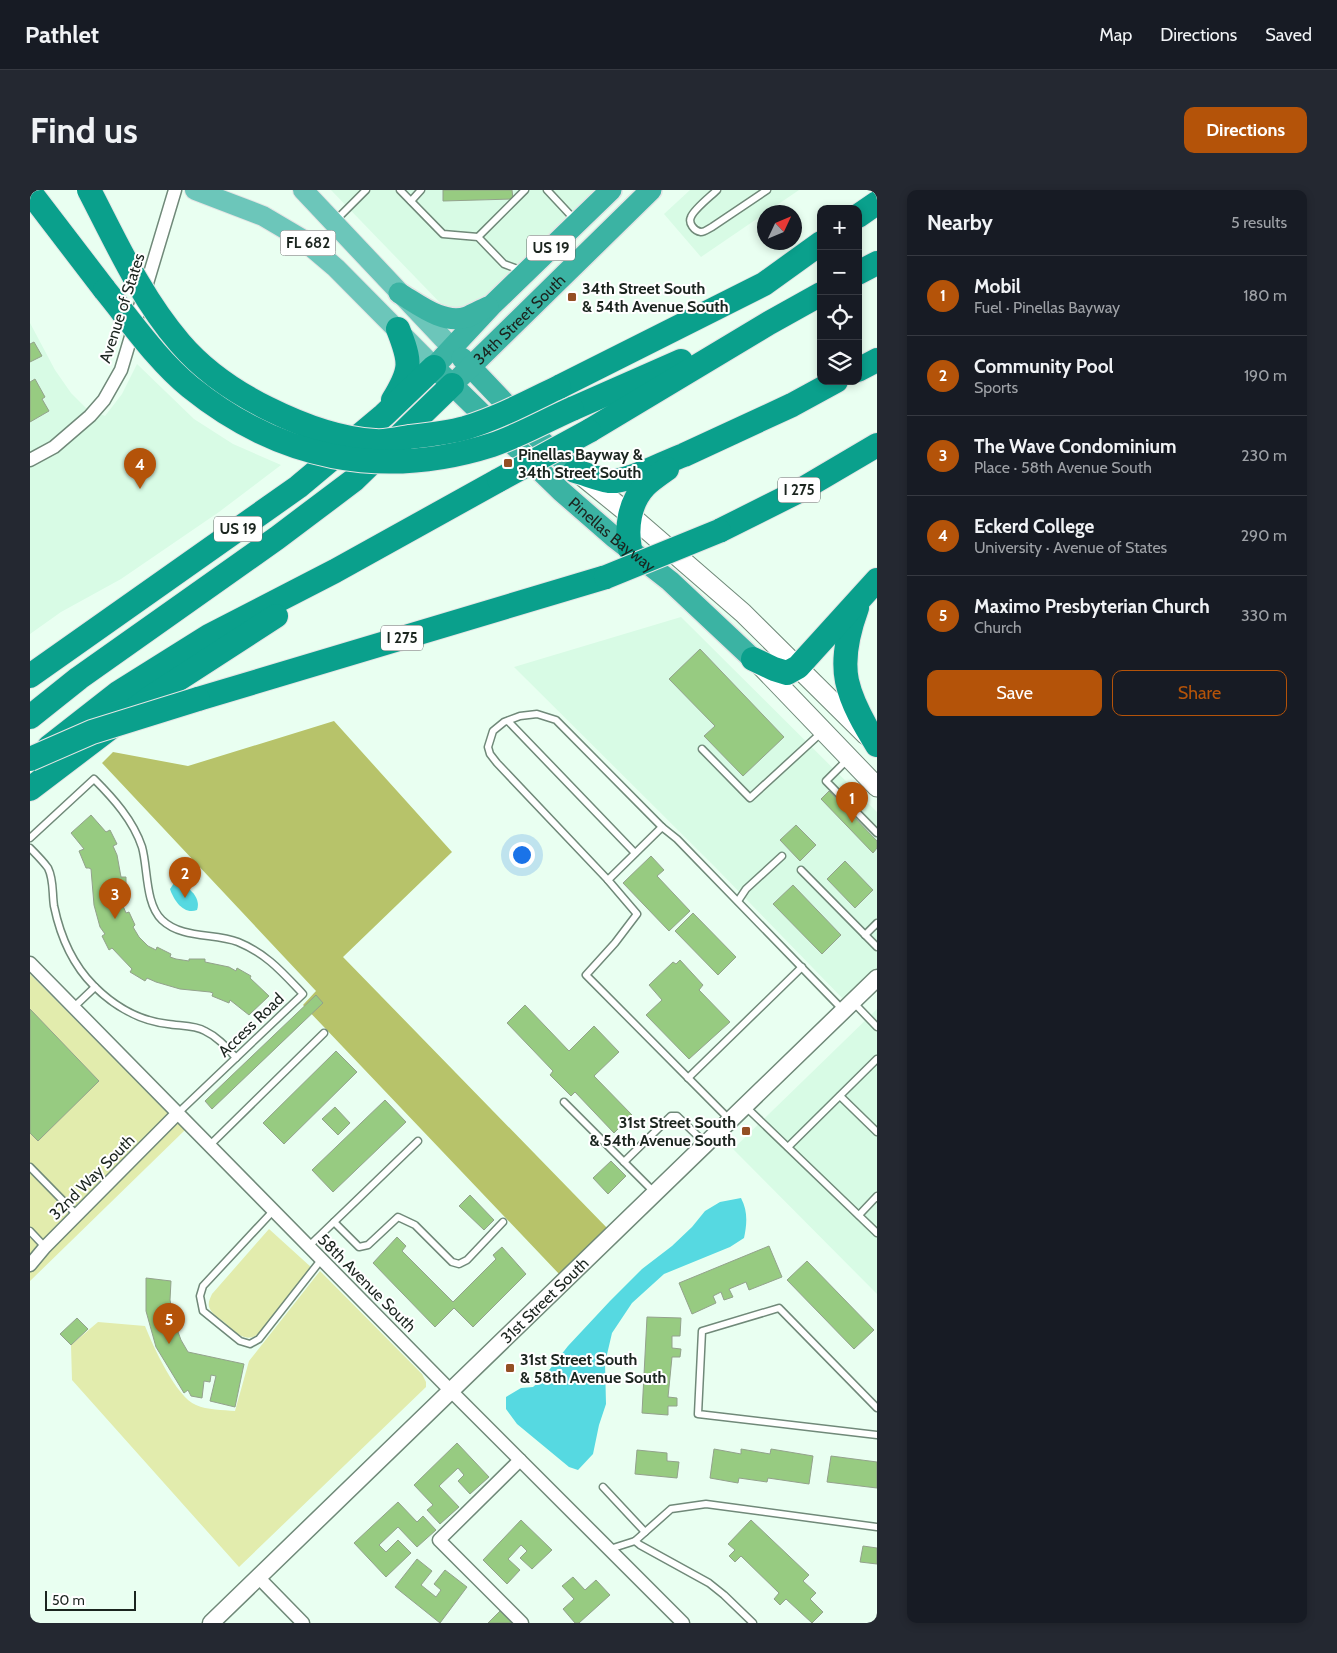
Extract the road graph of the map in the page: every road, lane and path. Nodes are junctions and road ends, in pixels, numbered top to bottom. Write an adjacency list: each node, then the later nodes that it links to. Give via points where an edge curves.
1 (89, 190): 21 (highway, bridge, via 153,306 180,343 206,370 245,397 293,421 338,436 376,442 464,428 505,413 764,284)
2 (175, 190): 40 (street, Avenue of States, via 120,370 104,400 54,447)
3 (195, 190): 29 (main road, Pinellas Bayway / FL 682, via 263,216 302,239)
4 (303, 190): 18 (main road, Pinellas Bayway / FL 682)
5 (366, 190): 18 (lane)
6 (400, 190): 15 (lane)
7 (421, 190): 15 (lane)
8 (525, 190): 20 (lane)
9 (547, 190): 19 (lane)
10 (611, 190): 19 (highway, 34th Street South / US 19)
11 (652, 190): 33 (highway, 34th Street South / US 19)
12 (717, 190): 13 (lane, via 691,215 691,226 699,232 704,232)
13 (767, 190)
14 (30, 192): 28 (highway, bridge, via 160,358 190,386 225,412 268,436 306,450 356,461 390,463 451,456 493,444)
15 (411, 201): 20 (lane, via 443,234)
16 (877, 203): 17 (highway)
17 (862, 213)
18 (333, 222): 25 (main road, Pinellas Bayway / FL 682)
19 (577, 222): 24 (highway, 34th Street South / US 19)
20 (478, 238): 24 (lane, via 504,264)
21 (817, 246)
22 (877, 263): 23 (highway)
23 (862, 271)
24 (525, 272): 27 (highway, 34th Street South / US 19)
25 (399, 293): 27 (highway, via 432,313 452,318 465,318); 30 (main road, Pinellas Bayway / FL 682)
26 (819, 295): 28 (highway, I 275)
27 (491, 306): 30 (highway, 34th Street South / US 19)
28 (769, 322): 44 (highway, I 275, bridge, via 589,431)
29 (398, 329): 32 (main road, Pinellas Bayway / FL 682); 37 (highway, via 408,354 406,376)
30 (453, 348): 32 (highway, 34th Street South / US 19); 33 (highway, Pinellas Bayway / FL 682)
31 (877, 360): 34 (highway)
32 (434, 367): 36 (highway, Pinellas Bayway / FL 682); 37 (highway, US 19)
33 (471, 367): 36 (highway, 34th Street South / US 19); 41 (highway, Pinellas Bayway, via 536,436)
34 (862, 368)
35 (829, 385): 39 (highway)
36 (452, 386): 43 (highway, Pinellas Bayway, via 561,491); 50 (highway, US 19, via 354,480 78,678)
37 (384, 416): 49 (highway, US 19, via 298,487)
38 (877, 445): 56 (highway, I 275, bridge, via 799,491 719,531 606,577 92,732)
39 (684, 455): 41 (highway, via 623,480 609,480); 42 (highway, via 644,486)
40 (30, 460)
41 (575, 471): 42 (main road, Pinellas Bayway)
42 (630, 514): 43 (highway, via 627,528); 48 (main road, Pinellas Bayway, via 743,613)
43 (630, 549): 47 (highway, Pinellas Bayway, via 670,581)
44 (335, 571): 56 (highway, I 275, via 201,641 118,693); 58 (highway, via 281,614 151,697)
45 (877, 580): 46 (highway)
46 (860, 599): 48 (highway); 53 (highway, via 849,631 847,681)
47 (753, 659): 48 (highway, via 787,673); 52 (main road, Pinellas Bayway)
48 (798, 668): 53 (main road, Pinellas Bayway)
49 (30, 676)
50 (30, 718)
51 (508, 721): 59 (lane, via 538,714 556,720); 63 (lane); 66 (lane, via 494,731 488,747 490,754)
52 (823, 731): 54 (lane, via 750,798); 55 (main road, Pinellas Bayway)
53 (877, 746)
54 (702, 749)
55 (849, 758): 57 (main road, Pinellas Bayway); 60 (lane, via 826,781)
56 (30, 760)
57 (877, 787)
58 (30, 789)
59 (662, 827): 63 (lane); 67 (lane, via 677,838)
60 (877, 833)
61 (30, 838): 79 (lane, Access Road, via 94,779 110,795 134,830 142,848 154,909 162,920 178,930 236,942 274,963 303,994)
62 (30, 848): 74 (lane, via 48,868 53,881 54,904 69,950)
63 (635, 853): 66 (lane)
64 (782, 856): 67 (lane, via 746,889)
65 (801, 870): 69 (lane)
66 (608, 880): 81 (lane, via 637,914 586,975)
67 (738, 901): 72 (lane)
68 (877, 924): 69 (lane)
69 (865, 935): 70 (lane)
70 (877, 947)
71 (30, 963): 76 (street, 58th Avenue South)
72 (802, 967): 75 (lane); 81 (lane)
73 (877, 978): 75 (street, 31st Street South)
74 (95, 987): 76 (lane); 79 (lane, via 128,1012 157,1023 203,1029 216,1037)
75 (848, 1006): 77 (lane); 84 (street, 31st Street South)
76 (74, 1007): 85 (street, 58th Avenue South)
77 (877, 1027)
78 (324, 1033): 90 (lane)
79 (236, 1058): 85 (lane, Access Road)
80 (877, 1059): 82 (lane)
81 (688, 1078): 86 (lane)
82 (840, 1096): 87 (lane); 91 (lane)
83 (564, 1102): 92 (lane)
84 (745, 1106): 86 (street, 31st Street South); 91 (lane)
85 (178, 1113): 90 (street, 58th Avenue South); 97 (street, 32nd Way South)
86 (730, 1120): 89 (street, 31st Street South)
87 (877, 1132)
88 (418, 1141): 99 (lane)
89 (706, 1144): 92 (lane, via 676,1116 671,1116); 94 (street, 31st Street South)
90 (209, 1146): 96 (street, 58th Avenue South)
91 (788, 1147): 98 (lane)
92 (624, 1162): 94 (lane)
93 (30, 1167): 97 (lane)
94 (655, 1193): 107 (street, 31st Street South)
95 (877, 1196): 98 (lane)
96 (273, 1211): 104 (street, 58th Avenue South); 105 (lane, via 203,1286 200,1296 203,1311 240,1342 250,1344 259,1339)
97 (77, 1215): 103 (street, 32nd Way South)
98 (859, 1215): 102 (lane)
99 (334, 1222): 100 (lane, via 359,1246 368,1245 398,1216 415,1225 452,1262 459,1264); 104 (lane)
100 (503, 1222)
101 (30, 1231): 103 (lane)
102 (877, 1233)
103 (45, 1247): 106 (street, 32nd Way South)
104 (308, 1247): 105 (street, 58th Avenue South)
105 (321, 1260): 107 (street, 58th Avenue South)
106 (30, 1265)
107 (450, 1390): 110 (street, 58th Avenue South); 116 (street, 31st Street South)
108 (877, 1408): 109 (lane, via 779,1308 702,1331 698,1414)
109 (877, 1435)
110 (520, 1460): 115 (street, 58th Avenue South); 119 (street, via 439,1540)
111 (603, 1487): 113 (lane)
112 (877, 1527): 113 (lane, via 706,1504 671,1509)
113 (645, 1532): 114 (lane)
114 (636, 1541): 115 (lane); 121 (lane, via 709,1583)
115 (610, 1549): 120 (street, 58th Avenue South)
116 (258, 1577): 117 (street, 31st Street South); 118 (street)
117 (211, 1623)
118 (303, 1623)
119 (522, 1623)
120 (683, 1623)
121 (753, 1623)

